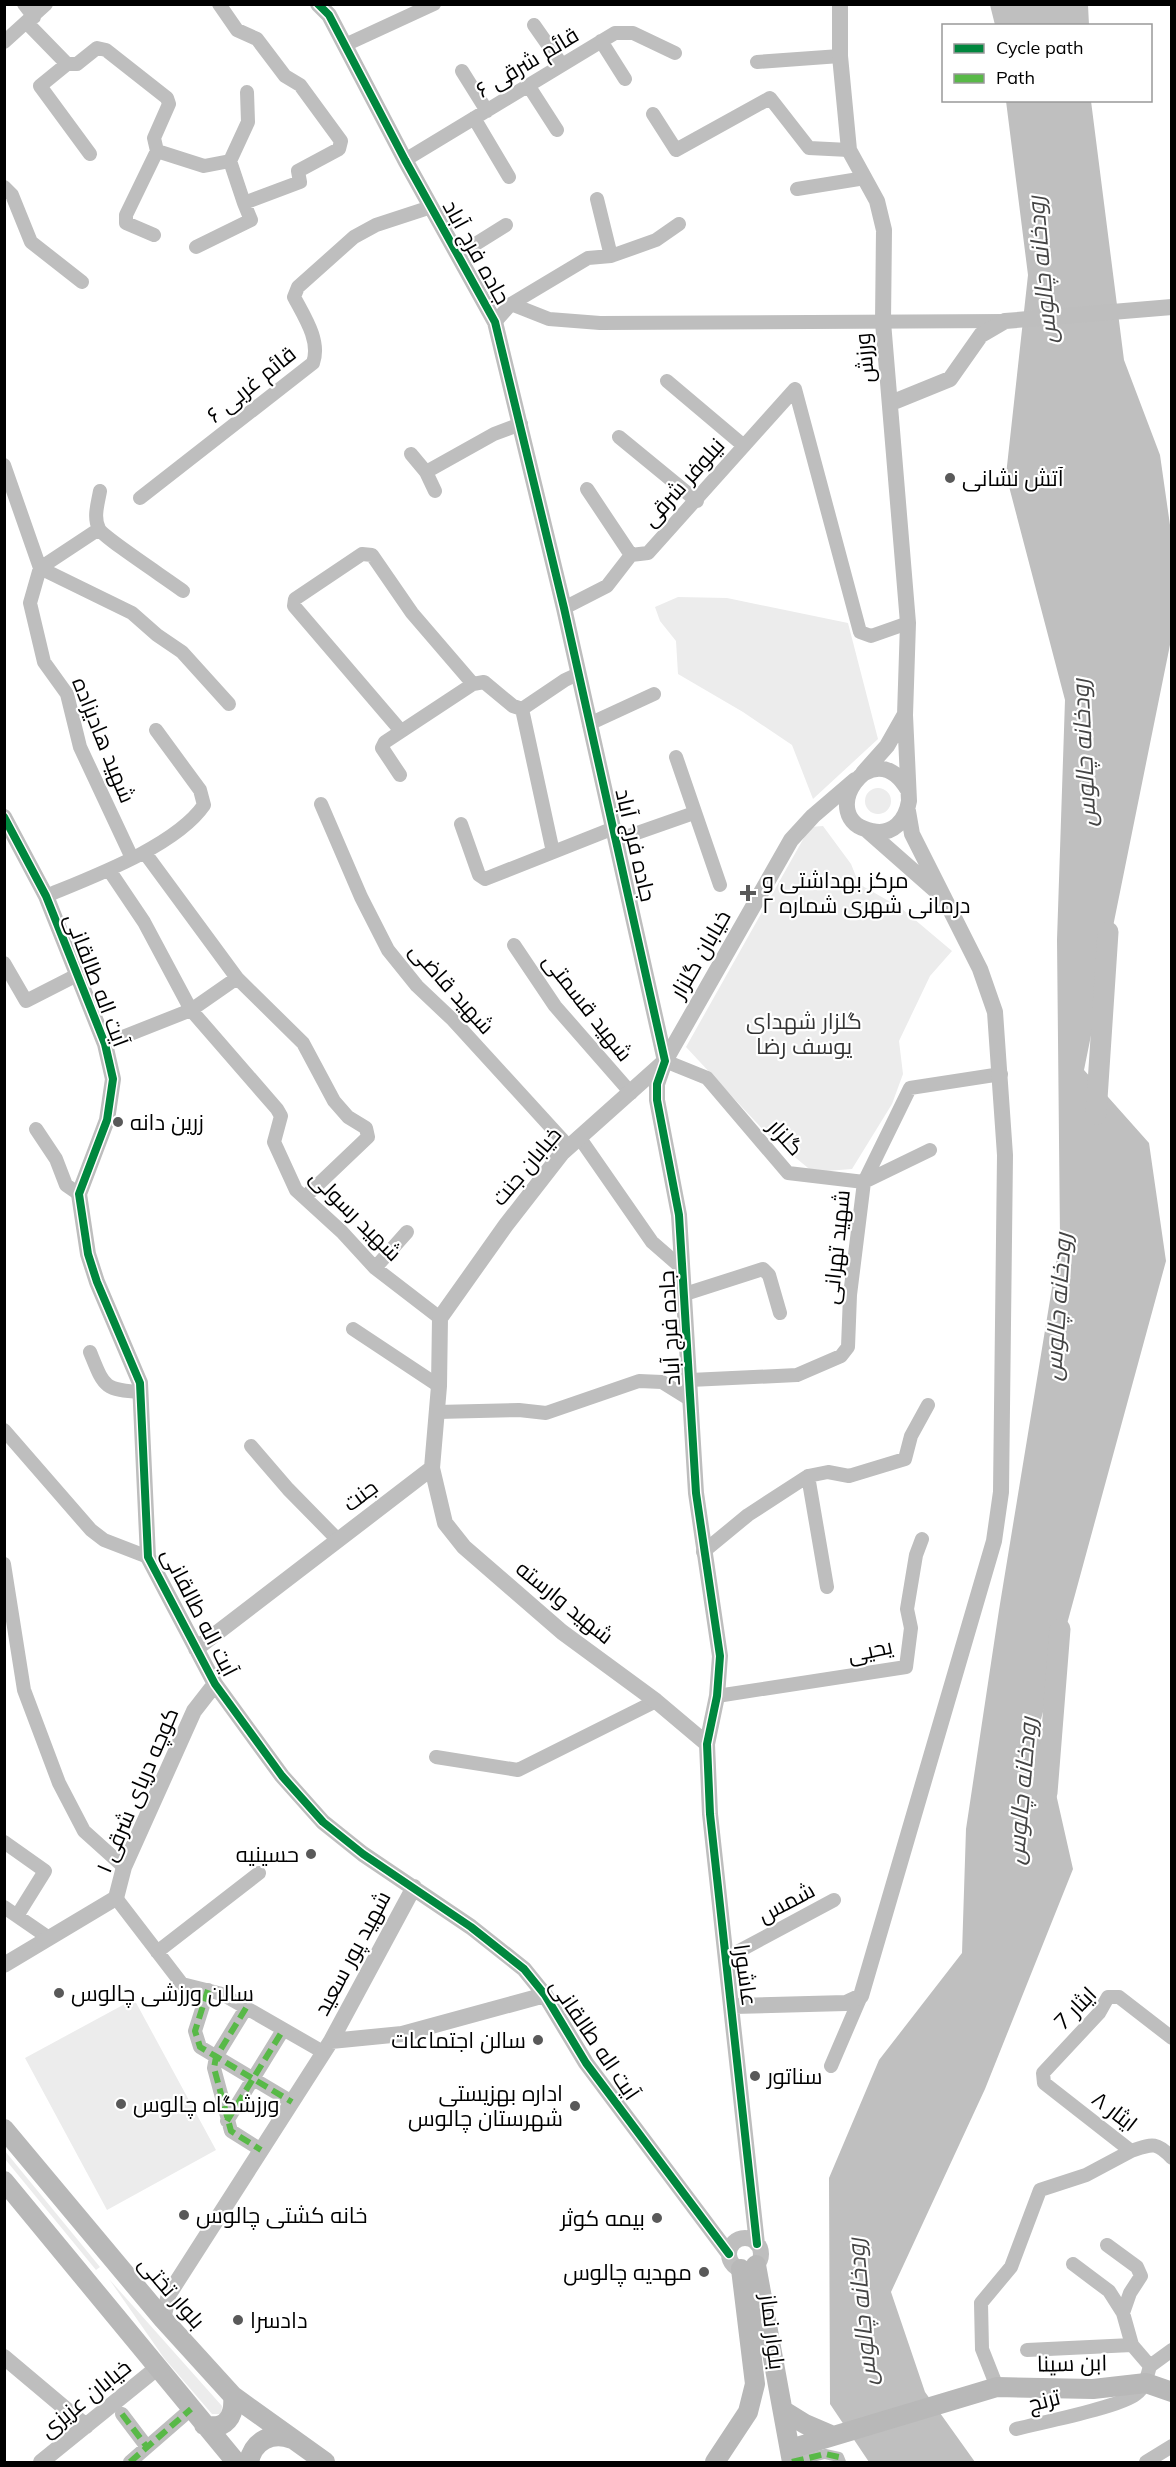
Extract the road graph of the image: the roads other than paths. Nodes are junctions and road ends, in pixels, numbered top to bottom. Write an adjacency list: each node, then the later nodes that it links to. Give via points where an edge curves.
1 (24, 4): 7 (street)
2 (46, 4): 7 (street)
3 (219, 4): 35 (street, via 237,30 257,39 285,76 300,85 341,141 339,149 298,171 300,182)
4 (318, 4): 11 (street, جاده فرج آباد, via 329,15)
5 (434, 4): 11 (street)
6 (840, 4): 13 (street, ورزش)
7 (31, 20): 10 (street); 15 (street)
8 (534, 25): 16 (street)
9 (602, 41): 12 (street, قائم شرقی ۶, via 615,33 633,33); 16 (street, قائم شرقی ۶); 18 (street)
10 (4, 42)
11 (345, 45): 28 (street, جاده فرج آباد)
12 (675, 53)
13 (840, 56): 14 (street); 25 (street, ورزش)
14 (757, 62)
15 (67, 64): 26 (street, via 77,64 97,48 106,50 166,98 169,104 154,138); 27 (street, via 40,86)
16 (562, 65): 19 (street, قائم شرقی ۶)
17 (462, 71): 21 (street)
18 (625, 79)
19 (528, 85): 21 (street, قائم شرقی ۶); 24 (street)
20 (247, 92): 29 (street, via 248,122)
21 (487, 111): 23 (street, قائم شرقی ۶)
22 (653, 114): 25 (street, via 676,150 770,98 809,148)
23 (474, 118): 28 (street, قائم شرقی ۶); 30 (street)
24 (557, 130)
25 (849, 150): 31 (street, ورزش)
26 (157, 151): 29 (street, via 204,166); 39 (street, via 126,215 126,223)
27 (90, 154)
28 (405, 160): 36 (street, جاده فرج آباد)
29 (231, 161): 35 (street)
30 (509, 177)
31 (865, 178): 33 (street); 48 (street, ورزش, via 877,201 884,230)
32 (4, 187): 43 (street, via 12,195 31,242)
33 (797, 189)
34 (597, 199): 42 (street)
35 (244, 203): 40 (street, via 251,220)
36 (431, 207): 41 (street, جاده فرج آباد); 60 (street, قائم غربی ۶, via 376,225 354,237 298,287 294,297 313,339 313,363)
37 (679, 224): 42 (street, via 656,240)
38 (506, 225): 41 (street)
39 (154, 235)
40 (196, 247)
41 (458, 255): 47 (street, جاده فرج آباد)
42 (611, 256): 44 (street, via 588,258)
43 (82, 282)
44 (511, 303): 47 (street); 48 (street, via 549,319 600,323)
45 (1167, 307): 46 (street)
46 (1007, 321): 48 (street); 50 (street, via 981,335 950,379)
47 (495, 322): 51 (street, جاده فرج آباد)
48 (883, 322): 50 (street, ورزش)
49 (667, 381): 53 (street)
50 (891, 403): 67 (street, ورزش)
51 (521, 424): 56 (street, via 494,434); 66 (street, جاده فرج آباد)
52 (619, 436): 61 (street)
53 (744, 446): 61 (street, نیلوفر شرقی); 67 (street, نیلوفر شرقی, via 795,389 860,632 871,636)
54 (411, 454): 56 (street)
55 (4, 465): 64 (street)
56 (426, 472): 59 (street)
57 (587, 489): 63 (street)
58 (100, 491): 62 (street, via 96,515)
59 (435, 491)
60 (140, 498)
61 (696, 501): 63 (street, نیلوفر شرقی, via 648,553)
62 (99, 529): 64 (street); 65 (street)
63 (631, 555): 66 (street, نیلوفر شرقی, via 607,586)
64 (39, 568): 71 (street, via 132,613 182,652); 91 (street, شهید هادیزاده, via 30,603 44,662 67,694 80,747)
65 (183, 591)
66 (564, 608): 68 (street, جاده فرج آباد)
67 (908, 623): 73 (street, ورزش)
68 (578, 674): 72 (street); 74 (street, جاده فرج آباد)
69 (473, 684): 72 (street, via 484,682); 76 (street); 76 (street, via 412,613 372,555 363,555 295,599 294,606)
70 (654, 694): 74 (street)
71 (229, 704)
72 (522, 709): 90 (street)
73 (904, 715): 79 (street, خیابان گلزار, via 887,746); 80 (street, ورزش)
74 (589, 724): 89 (street, جاده فرج آباد)
75 (156, 730): 91 (street, via 200,790 204,805 198,815)
76 (401, 731): 78 (street, via 384,742 382,748)
77 (676, 757): 84 (street)
78 (400, 775)
79 (859, 777): 80 (street, via 884,770 902,781); 83 (street, خیابان گلزار); 86 (street, via 847,799)
80 (908, 790): 82 (street)
81 (321, 804): 106 (street, شهید قاضی, via 388,950 417,986)
82 (908, 811): 88 (street, via 887,831); 95 (street, via 912,834)
83 (818, 812): 86 (street); 102 (street, خیابان گلزار, via 792,840)
84 (694, 813): 89 (street); 93 (street)
85 (4, 817): 94 (street, آیت اله طالقانی)
86 (853, 820): 88 (street)
87 (461, 824): 90 (street, via 479,875 485,879)
88 (868, 831): 95 (street)
89 (616, 834): 90 (street); 102 (street, جاده فرج آباد)
90 (554, 852)
91 (138, 856): 92 (street); 99 (street, شهید هادیزاده)
92 (109, 870): 94 (street); 100 (street, شهید رسولی, via 144,922)
93 (720, 885)
94 (46, 896): 98 (street, آیت اله طالقانی)
95 (943, 897): 103 (street, via 981,969 995,1012)
96 (514, 945): 104 (street, شهید قسمتی, via 555,1005)
97 (4, 963): 98 (street, via 26,1001)
98 (77, 975): 101 (street, آیت اله طالقانی)
99 (237, 978): 100 (street); 110 (street, شهید هادیزاده, via 303,1043 334,1101 348,1117 366,1128 368,1137)
100 (192, 1010): 101 (street); 110 (street, شهید رسولی, via 278,1109 281,1116 274,1142 296,1190)
101 (105, 1044): 109 (street, آیت اله طالقانی, via 113,1078 107,1120)
102 (665, 1061): 104 (street, خیابان جنت); 108 (street, گلزار, via 707,1078 788,1173); 113 (street, جاده فرج آباد, via 657,1084 657,1100 679,1215)
103 (1001, 1074): 108 (street, شهید تهرانی, via 910,1088); 155 (street, via 1005,1155 1001,1492 996,1531)
104 (631, 1094): 106 (street, خیابان جنت)
105 (36, 1129): 109 (street, via 66,1185)
106 (574, 1142): 113 (street, شهید قاضی, via 652,1242); 116 (street, خیابان جنت, via 506,1225)
107 (930, 1150): 108 (street)
108 (864, 1182): 119 (street, شهید تهرانی, via 850,1295 848,1347 841,1356 797,1375)
109 (79, 1194): 121 (street, آیت اله طالقانی, via 88,1254)
110 (305, 1197): 112 (street, شهید رسولی)
111 (407, 1232): 112 (street)
112 (375, 1268): 116 (street, شهید رسولی)
113 (683, 1269): 114 (street, جاده فرج آباد)
114 (685, 1294): 115 (street, via 763,1269 769,1275); 119 (street, جاده فرج آباد)
115 (780, 1313)
116 (440, 1318): 120 (street)
117 (353, 1329): 120 (street)
118 (90, 1352): 121 (street, via 102,1381 115,1390)
119 (690, 1380): 122 (street, جاده فرج آباد)
120 (439, 1386): 124 (street)
121 (141, 1392): 132 (street, آیت اله طالقانی)
122 (691, 1400): 124 (street, via 662,1382 639,1381 546,1413); 131 (street, جاده فرج آباد)
123 (928, 1405): 128 (street, via 911,1436 905,1459 849,1476 828,1472)
124 (437, 1412): 127 (street)
125 (4, 1430): 132 (street, via 91,1530 104,1540)
126 (251, 1446): 130 (street)
127 (432, 1468): 130 (street, جنت); 138 (street, شهید وارسته, via 444,1523 464,1547 562,1632)
128 (808, 1476): 131 (street, via 748,1515); 134 (street)
129 (922, 1539): 137 (street, یحیی, via 907,1609 911,1628 906,1667)
130 (338, 1540): 135 (street, جنت)
131 (704, 1552): 137 (street, جاده فرج آباد, via 720,1656)
132 (148, 1557): 135 (street, آیت اله طالقانی)
133 (4, 1564): 142 (street, via 24,1690 59,1783 84,1831)
134 (827, 1587)
135 (196, 1649): 136 (street, آیت اله طالقانی)
136 (215, 1684): 142 (street, کوچه دریای شرقی ۱, via 194,1711); 144 (street, آیت اله طالقانی, via 282,1776 323,1822)
137 (717, 1696): 139 (street, جاده فرج آباد)
138 (656, 1701): 139 (street, شهید وارسته); 140 (street, via 518,1770)
139 (707, 1744): 151 (street, عاشورا, via 715,1878)
140 (436, 1757)
141 (4, 1842): 148 (street, via 45,1871)
142 (124, 1867): 145 (street, کوچه دریای شرقی ۱)
143 (259, 1873): 150 (street)
144 (414, 1887): 154 (street, آیت اله طالقانی, via 524,1969); 160 (street, شهید پور سعید)
145 (116, 1898): 149 (street, کوچه دریای شرقی ۱); 150 (street)
146 (834, 1900): 151 (street, شمس)
147 (4, 1907): 148 (street)
148 (17, 1916): 149 (street)
149 (49, 1938): 152 (street, کوچه دریای شرقی ۱)
150 (157, 1952): 153 (street, via 182,1984)
151 (726, 1959): 156 (street, عاشورا)
152 (4, 1965)
153 (208, 1990): 157 (street); 161 (street, via 195,2031 200,2047)
154 (545, 1995): 160 (street, شهید پور سعید, via 402,2034); 173 (street, آیت اله طالقانی, via 586,2063 710,2228)
155 (861, 1996): 156 (street, via 846,2003); 162 (street)
156 (733, 2006): 173 (street, عاشورا, via 753,2211)
157 (246, 2008): 158 (street); 161 (street)
158 (283, 2030): 160 (street); 164 (street)
159 (1172, 2038): 163 (street, ایثار 7, via 1119,1997 1108,1997)
160 (327, 2047): 165 (street, شهید پور سعید)
161 (216, 2057): 164 (street); 166 (street, via 214,2068)
162 (831, 2066)
163 (1043, 2073): 169 (street, ایثار ۸, via 1044,2083)
164 (253, 2078): 165 (street); 166 (street)
165 (292, 2102): 168 (street, شهید پور سعید)
166 (227, 2121): 168 (street, via 231,2131)
167 (4, 2129): 176 (main road, بلوار تختی)
168 (261, 2150): 175 (street, شهید پور سعید)
169 (1131, 2151): 170 (street, ایثار ۸, via 1150,2144 1161,2146); 185 (street, via 1086,2175 1040,2190 1011,2267 981,2303 982,2349)
170 (1172, 2158)
171 (4, 2181): 183 (main road)
172 (1107, 2245): 177 (street, via 1137,2267 1141,2276)
173 (744, 2252): 189 (main road, بلوار نماز); 204 (main road, بلوار نماز, via 755,2384 748,2412)
174 (1073, 2264): 177 (street, via 1109,2290)
175 (169, 2294): 176 (street, via 159,2298); 178 (street, شهید پور سعید)
176 (144, 2296): 178 (main road, بلوار تختی)
177 (1123, 2313): 179 (street)
178 (163, 2319): 187 (main road, بلوار تختی)
179 (1132, 2345): 180 (street); 184 (street)
180 (1026, 2350)
181 (1172, 2350): 184 (street, ترنج)
182 (4, 2357): 192 (street)
183 (157, 2368): 188 (main road); 192 (street, خیابان عزیزی)
184 (1148, 2374): 185 (main road, ابن سینا, via 1093,2389); 186 (main road, ابن سینا); 193 (street, ترنج, via 1135,2396)
185 (997, 2387): 194 (main road, ابن سینا)
186 (1172, 2392)
187 (233, 2396): 191 (main road, via 229,2420 217,2427); 195 (main road, بلوار تختی)
188 (191, 2409): 191 (main road); 197 (street)
189 (784, 2411): 194 (main road); 198 (main road, بلوار نماز)
190 (122, 2414): 197 (street)
191 (204, 2425): 201 (main road)
192 (86, 2426): 199 (street, خیابان عزیزی)
193 (1016, 2429)
194 (832, 2436): 198 (main road)
195 (292, 2439): 202 (main road, via 263,2439 255,2446); 203 (main road, بلوار تختی)
196 (1172, 2446): 206 (street)
197 (147, 2448): 200 (street)
198 (792, 2458): 205 (street, via 825,2454 839,2457)
199 (41, 2463)
200 (130, 2463)
201 (236, 2463)
202 (249, 2463)
203 (326, 2463)
204 (715, 2463)
205 (842, 2463)
206 (1146, 2463)

